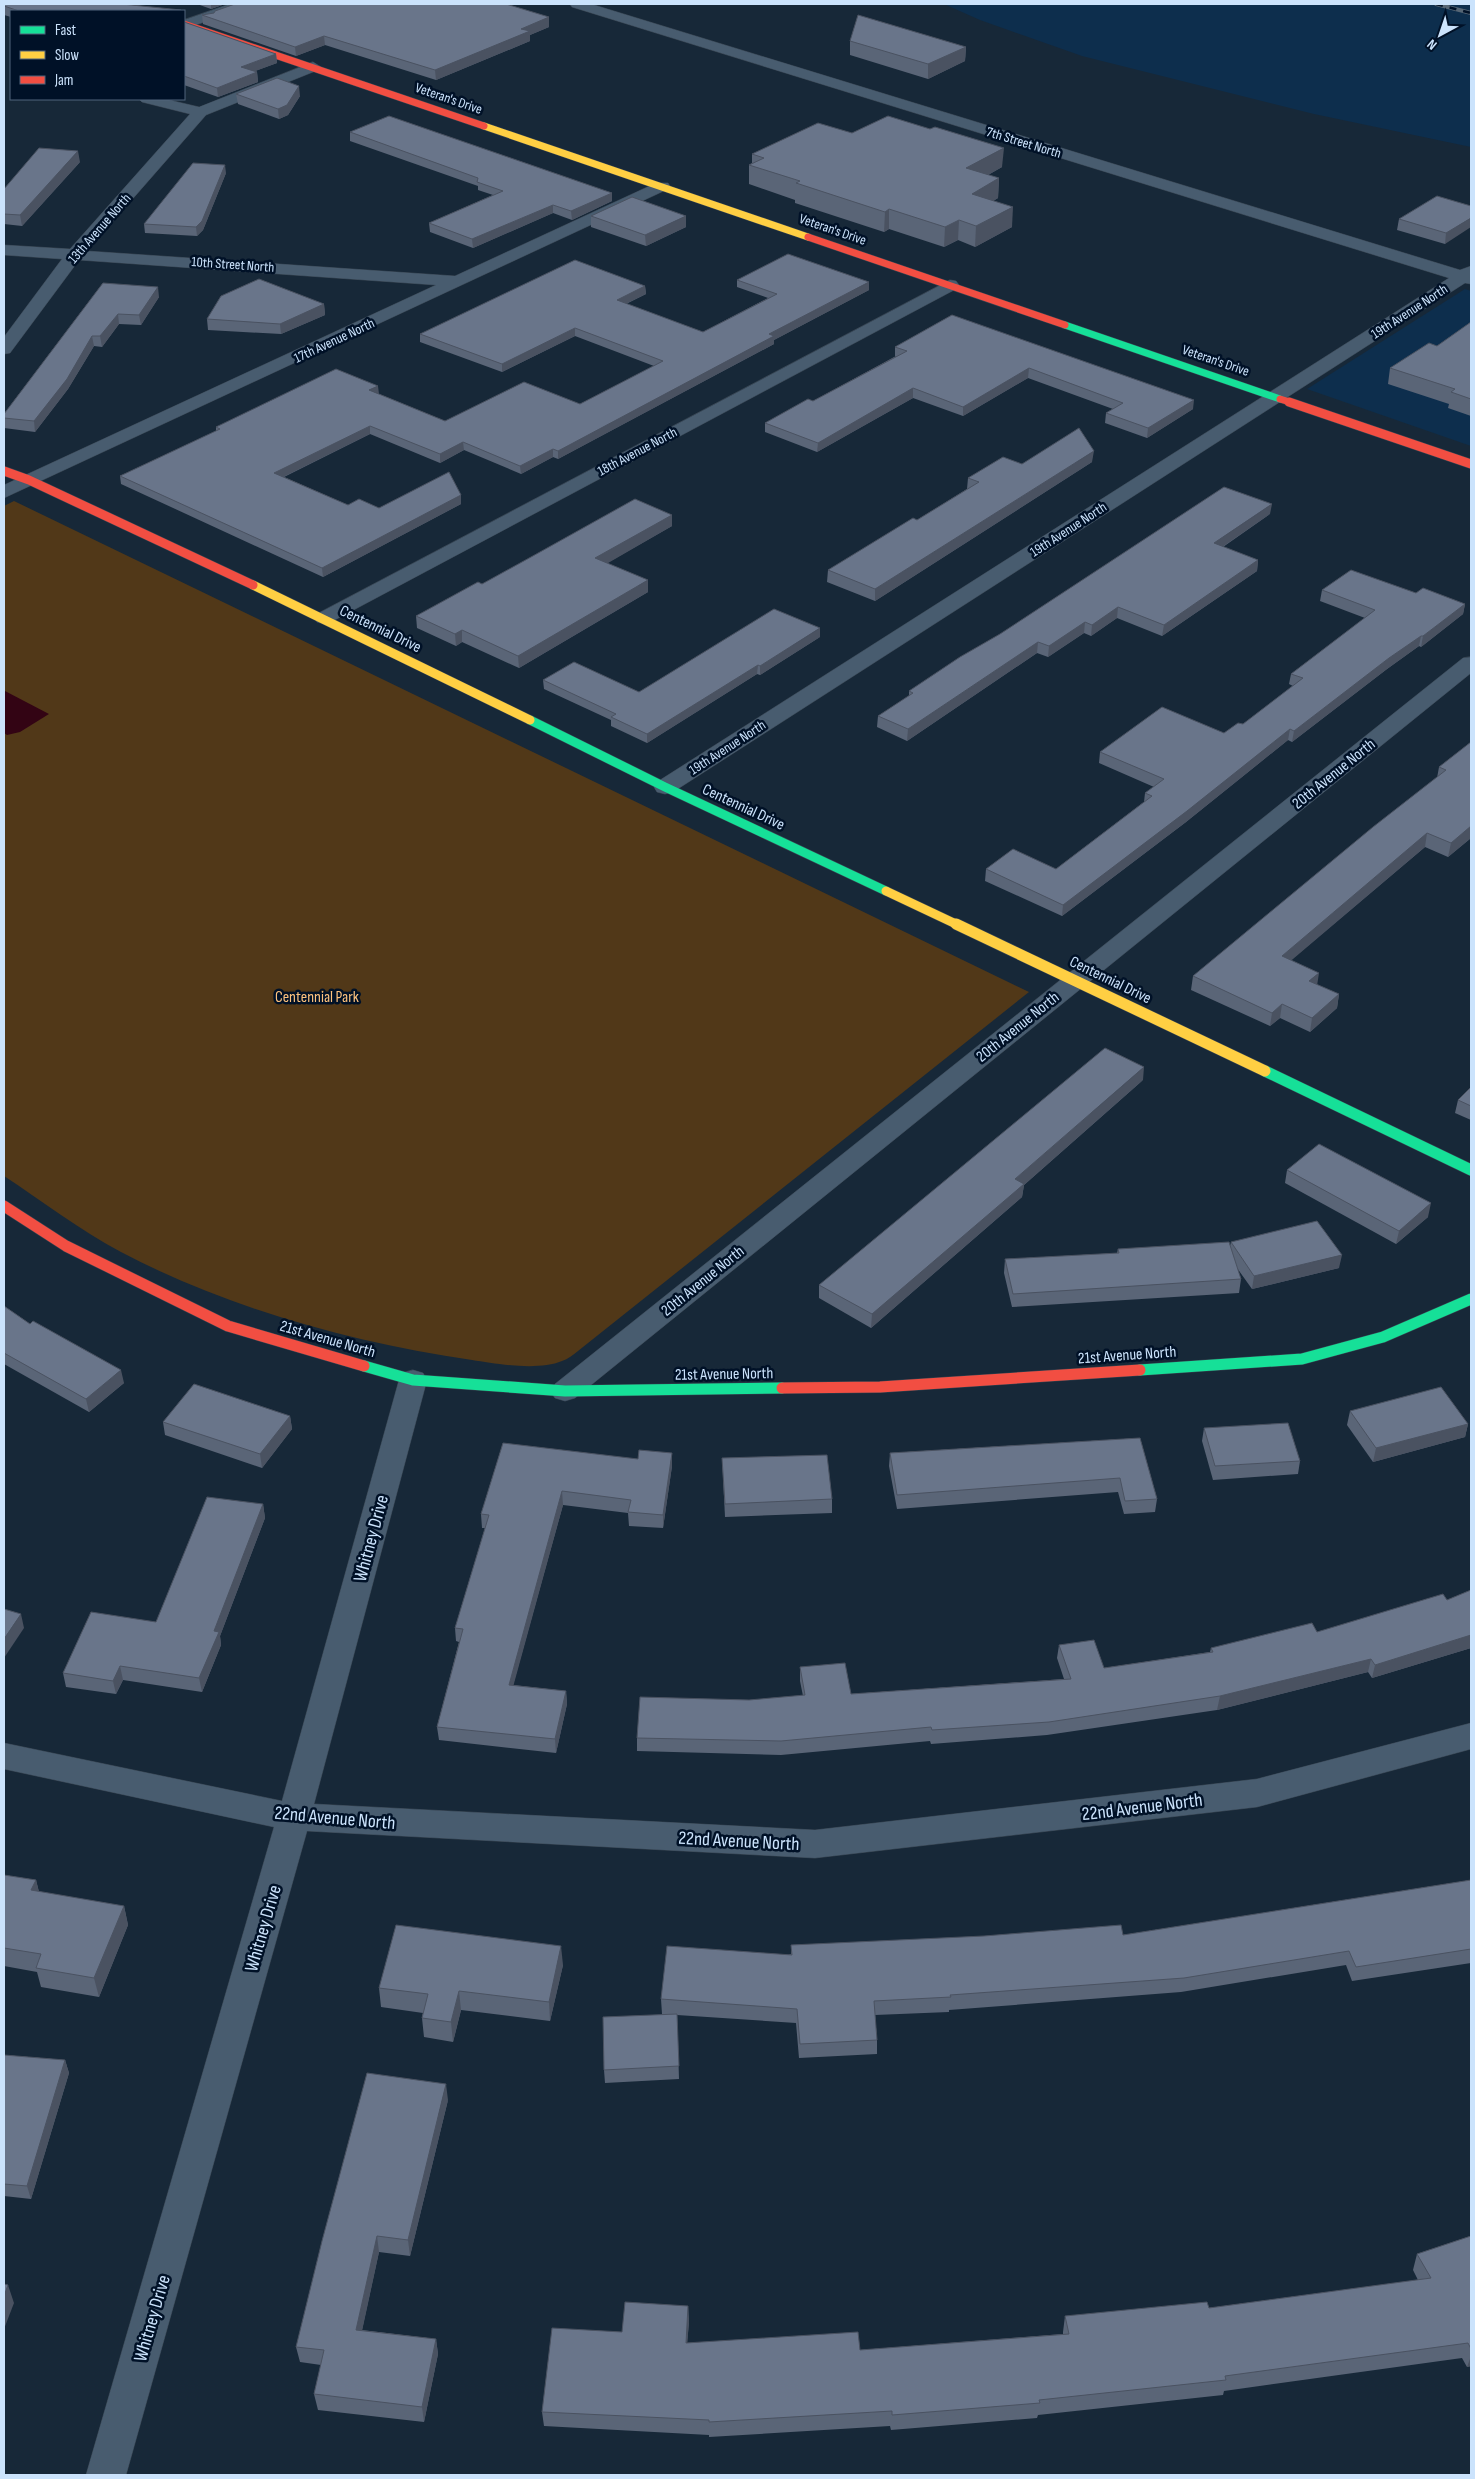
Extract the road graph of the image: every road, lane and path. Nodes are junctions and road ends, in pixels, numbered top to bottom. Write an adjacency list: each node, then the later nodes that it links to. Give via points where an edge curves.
1 (242, 4): 5 (street)
2 (577, 4): 4 (street, 7th Street North)
3 (643, 7): 4 (street)
4 (620, 17): 9 (street, 7th Street North)
5 (185, 25)
6 (185, 25): 7 (street, Veteran's Drive)
7 (313, 67): 10 (street); 14 (street, Veteran's Drive)
8 (151, 100): 10 (street)
9 (911, 106): 11 (street); 12 (street, 7th Street North)
10 (200, 112): 18 (street, 13th Avenue North)
11 (889, 117)
12 (1079, 158): 13 (street); 15 (street, 7th Street North)
13 (1058, 170)
14 (662, 186): 20 (street, 17th Avenue North); 21 (street, Veteran's Drive)
15 (1247, 210): 16 (street); 19 (street, 7th Street North)
16 (1226, 222)
17 (4, 250): 18 (street, 10th Street North)
18 (74, 255): 20 (street, 10th Street North); 24 (street, 13th Avenue North)
19 (1468, 276): 23 (street, 19th Avenue North)
20 (462, 281): 30 (street, 17th Avenue North)
21 (950, 285): 27 (street, Veteran's Drive); 32 (street, 18th Avenue North)
22 (1396, 297): 23 (street)
23 (1420, 304): 26 (street, 19th Avenue North)
24 (4, 349)
25 (1306, 352): 26 (street)
26 (1331, 361): 27 (street, 19th Avenue North)
27 (1275, 397): 28 (street, Veteran's Drive); 34 (street, 19th Avenue North)
28 (1471, 464)
29 (4, 471): 30 (street, Centennial Drive)
30 (29, 480): 31 (street, 17th Avenue North); 32 (street, Centennial Drive)
31 (4, 492)
32 (324, 618): 34 (street, Centennial Drive)
33 (1471, 663): 35 (street, 20th Avenue North)
34 (665, 787): 35 (street, Centennial Drive)
35 (1075, 980): 36 (street, Centennial Drive); 40 (street, 20th Avenue North)
36 (1471, 1170)
37 (4, 1206): 39 (street, 21st Avenue North, via 66,1246 228,1326)
38 (1471, 1299): 40 (street, 21st Avenue North, via 1383,1337 1302,1359 880,1386)
39 (413, 1380): 40 (street, 21st Avenue North); 43 (street, Whitney Drive)
40 (565, 1391)
41 (1471, 1736): 43 (street, 22nd Avenue North, via 1257,1793 815,1844)
42 (4, 1756): 43 (street, 22nd Avenue North)
43 (294, 1817): 44 (street, Whitney Drive)
44 (106, 2475)

